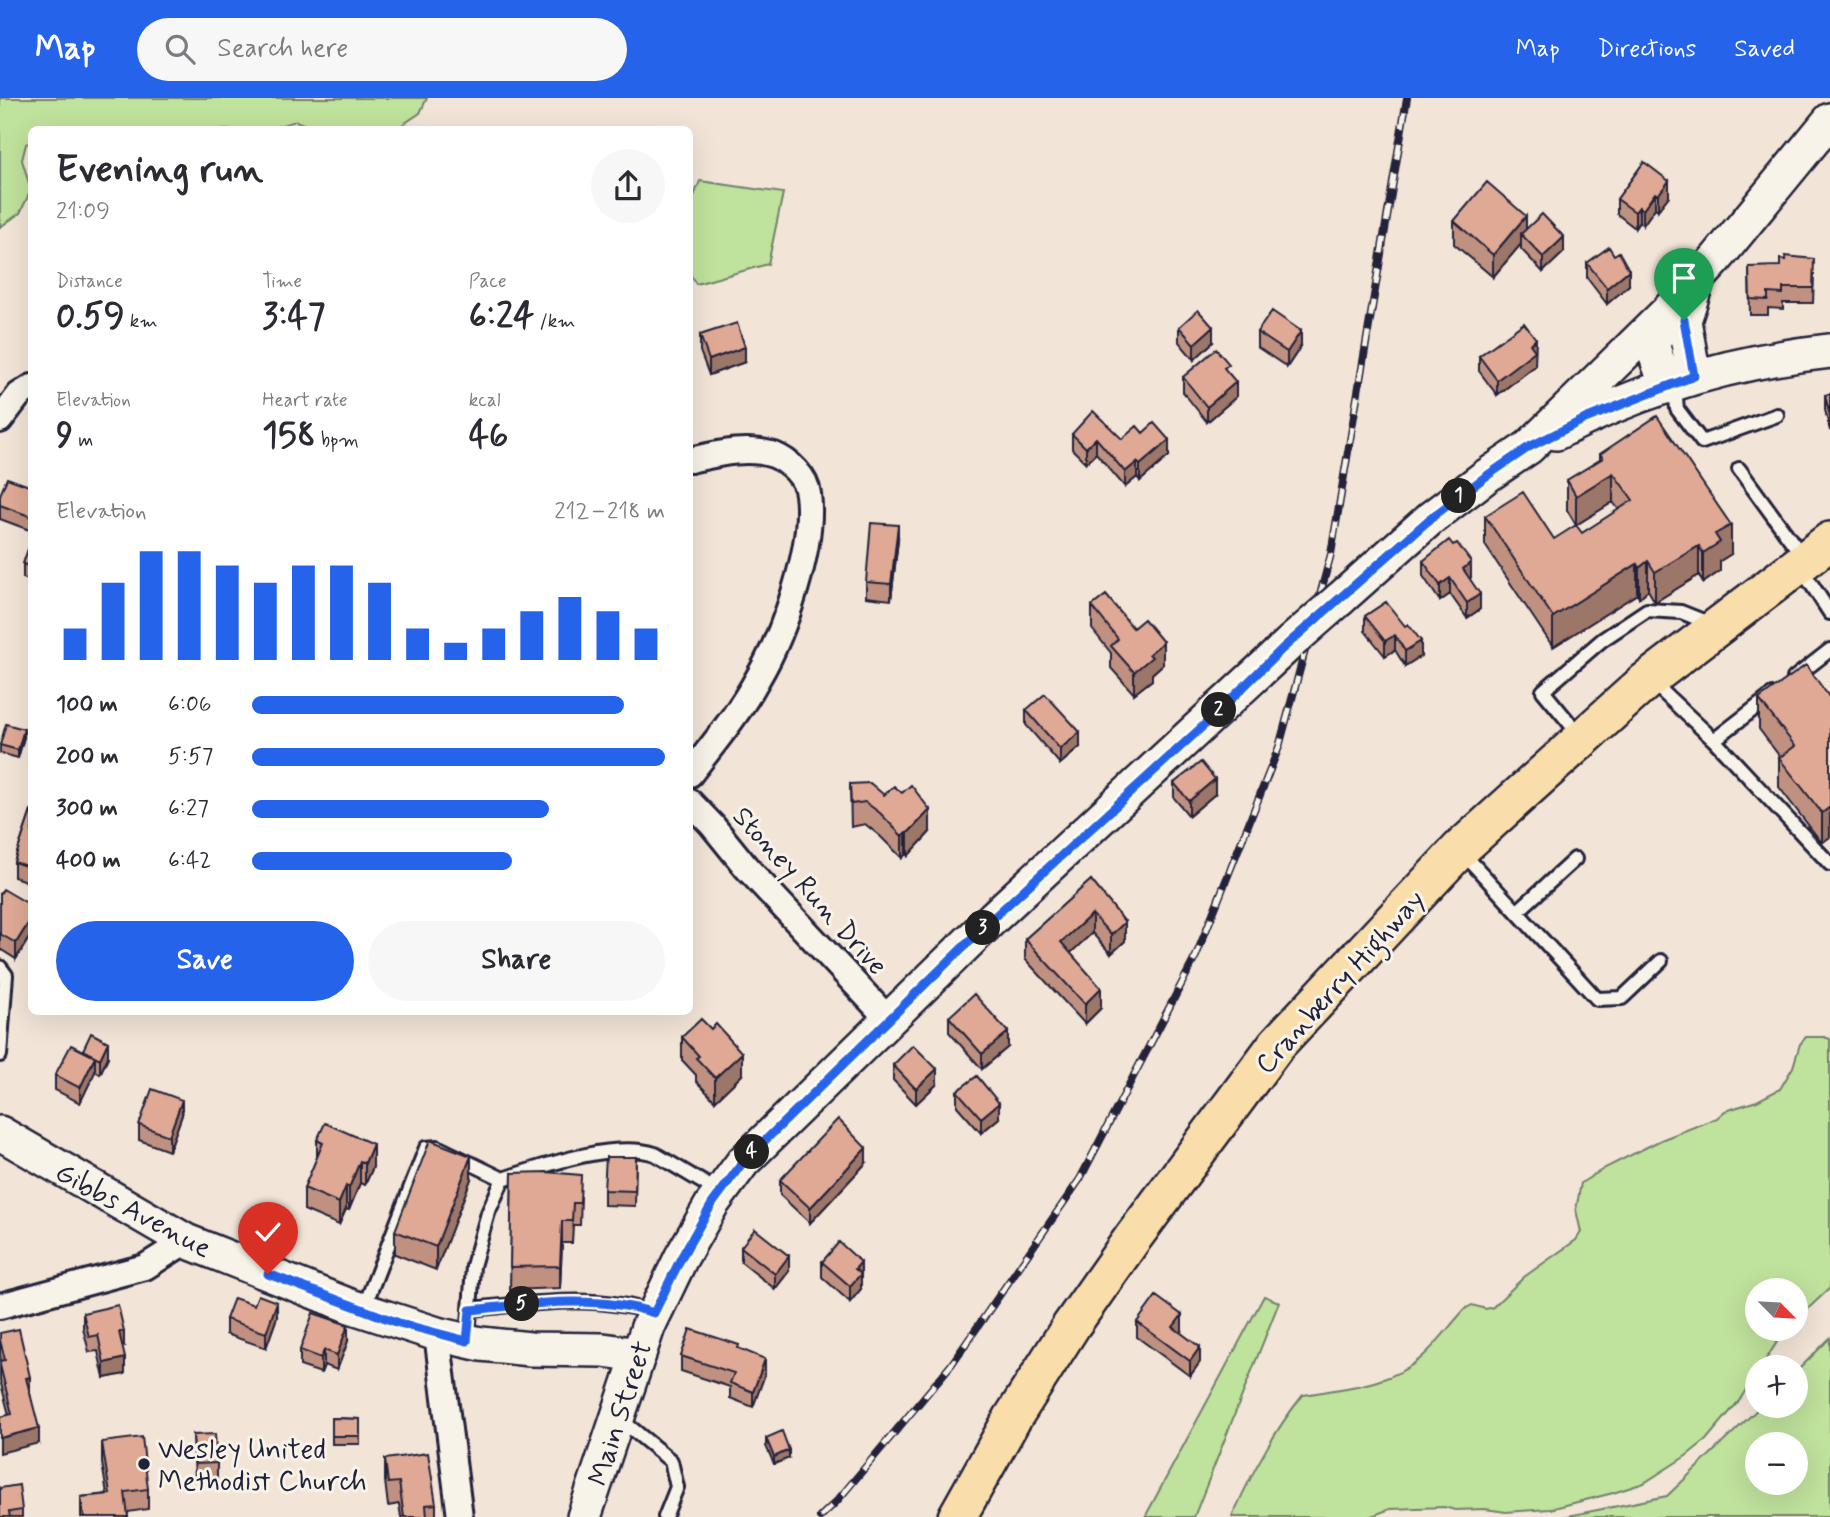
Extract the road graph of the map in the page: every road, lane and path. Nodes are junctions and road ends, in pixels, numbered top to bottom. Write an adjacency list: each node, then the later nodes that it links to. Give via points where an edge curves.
1 (1830, 120): 2 (main road, Main Street)
2 (1698, 279): 3 (main road, Main Street); 5 (main road, Main Street, via 1684,320)
3 (1667, 312): 5 (main road, Main Street, via 1652,345); 9 (main road, Main Street)
4 (1830, 351): 5 (main road)
5 (1679, 382): 7 (lane, via 1677,409 1702,442); 9 (main road)
6 (28, 389): 8 (street)
7 (1777, 415)
8 (0, 420)
9 (1529, 447): 27 (main road, Main Street, bridge, via 1431,518 1291,642)
10 (693, 459): 19 (street, via 750,451 775,456 796,469 808,491 809,515 793,599 772,653 737,712)
11 (1739, 469): 12 (lane)
12 (1811, 556): 13 (lane); 14 (main road, Cranberry Highway)
13 (1830, 613)
14 (1717, 627): 16 (main road, Cranberry Highway); 17 (lane, via 1681,611 1647,610 1602,640 1543,691)
15 (1830, 650): 18 (lane)
16 (1649, 679): 17 (main road, Cranberry Highway); 18 (lane)
17 (1582, 738): 21 (main road, Cranberry Highway)
18 (1714, 740): 23 (lane)
19 (693, 770)
20 (693, 805): 27 (street, Stoney Run Drive)
21 (1460, 849): 24 (lane); 42 (main road, Cranberry Highway, via 1277,1044 1071,1326)
22 (1575, 859): 24 (lane)
23 (1830, 864)
24 (1518, 911): 25 (lane, via 1597,999 1622,998)
25 (1661, 961)
26 (0, 967): 28 (lane, via 6,975)
27 (888, 1019): 31 (main road, Main Street, via 743,1162)
28 (0, 1055)
29 (0, 1133): 32 (main road, Gibbs Avenue)
30 (503, 1179): 31 (lane, via 585,1154 643,1151); 34 (lane, via 437,1147 426,1148); 36 (lane, via 488,1213)
31 (720, 1193): 35 (main road, Main Street)
32 (187, 1241): 33 (street, via 145,1267); 34 (main road, Gibbs Avenue)
33 (0, 1306)
34 (363, 1310): 36 (main road, Gibbs Avenue)
35 (654, 1313): 36 (lane, via 612,1302 530,1304); 37 (main road, Main Street)
36 (458, 1328): 37 (main road, Gibbs Avenue, via 503,1347); 39 (street)
37 (639, 1355): 38 (main road, Main Street)
38 (618, 1417): 40 (main road, Main Street); 41 (lane, via 671,1461 677,1487)
39 (460, 1517)
40 (584, 1517)
41 (664, 1517)
42 (957, 1517)

